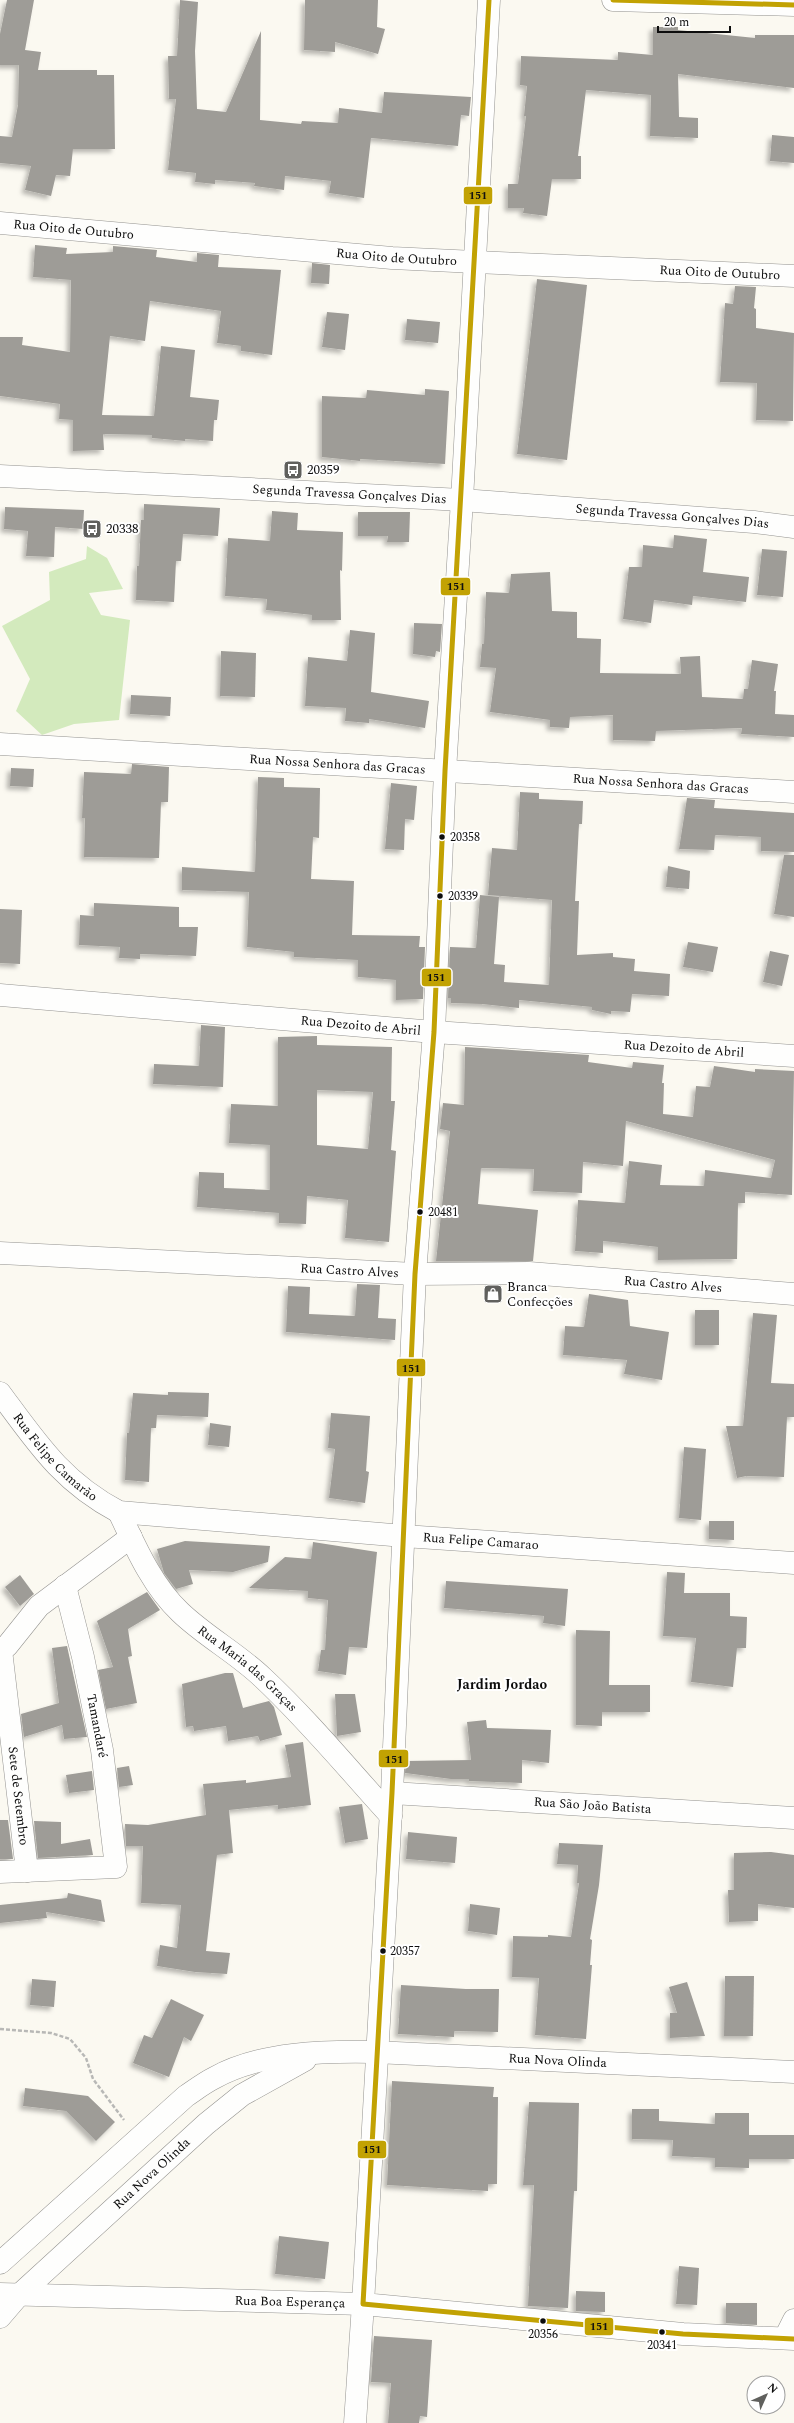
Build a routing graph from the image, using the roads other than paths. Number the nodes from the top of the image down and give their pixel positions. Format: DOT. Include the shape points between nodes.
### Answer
graph roads {
  1 [pos="488,0"];
  2 [pos="613,0"];
  3 [pos="794,5"];
  4 [pos="0,224"];
  5 [pos="475,262"];
  6 [pos="794,276"];
  7 [pos="0,476"];
  8 [pos="462,500"];
  9 [pos="794,527"];
  10 [pos="0,744"];
  11 [pos="445,771"];
  12 [pos="794,792"];
  13 [pos="0,995"];
  14 [pos="434,1032"];
  15 [pos="794,1056"];
  16 [pos="0,1253"];
  17 [pos="415,1274"];
  18 [pos="794,1294"];
  19 [pos="0,1393"];
  20 [pos="119,1512"];
  21 [pos="404,1536"];
  22 [pos="131,1537"];
  23 [pos="794,1563"];
  24 [pos="66,1586"];
  25 [pos="0,1650"];
  26 [pos="392,1793"];
  27 [pos="391,1816"];
  28 [pos="794,1818"];
  29 [pos="27,1871"];
  30 [pos="0,1872"];
  31 [pos="321,2051"];
  32 [pos="376,2052"];
  33 [pos="794,2072"];
  34 [pos="0,2263"];
  35 [pos="9,2295"];
  36 [pos="363,2304"];
  37 [pos="0,2317"];
  38 [pos="791,2332"];
  39 [pos="355,2423"];
  1 -- 5 [label="street"];
  2 -- 3 [label="street"];
  4 -- 5 [label="street, Rua Oito de Outubro" via="392,258"];
  5 -- 6 [label="street, Rua Oito de Outubro"];
  5 -- 8 [label="street"];
  7 -- 8 [label="street, Segunda Travessa Gonçalves Dias"];
  8 -- 9 [label="street, Segunda Travessa Gonçalves Dias"];
  8 -- 11 [label="street"];
  10 -- 11 [label="street, Rua Nossa Senhora das Gracas"];
  11 -- 12 [label="street, Rua Nossa Senhora das Gracas"];
  11 -- 14 [label="street"];
  13 -- 14 [label="street, Rua Dezoito de Abril"];
  14 -- 15 [label="street, Rua Dezoito de Abril"];
  14 -- 17 [label="street"];
  16 -- 17 [label="street, Rua Castro Alves"];
  17 -- 18 [label="street, Rua Castro Alves" via="529,1273"];
  17 -- 21 [label="street"];
  19 -- 20 [label="street, Rua Felipe Camarão" via="44,1454 78,1486 101,1503"];
  20 -- 21 [label="street, Rua Felipe Camarao"];
  20 -- 22 [label="street, Rua Maria das Graças"];
  21 -- 23 [label="street, Rua Felipe Camarao"];
  21 -- 26 [label="street"];
  22 -- 24 [label="street"];
  22 -- 27 [label="street, Rua Maria das Graças" via="155,1580 178,1611 264,1678"];
  24 -- 25 [label="street" via="39,1606 7,1646"];
  24 -- 29 [label="street, Tamandaré" via="102,1750 116,1867"];
  25 -- 29 [label="street, Sete de Setembro"];
  26 -- 27 [label="street"];
  26 -- 28 [label="street, Rua São João Batista"];
  27 -- 32 [label="street"];
  29 -- 30 [label="street"];
  31 -- 32 [label="street, Rua Nova Olinda"];
  31 -- 34 [label="street, Rua Nova Olinda" via="259,2061 215,2077 186,2096"];
  31 -- 35 [label="street, Rua Nova Olinda" via="242,2095"];
  32 -- 33 [label="street, Rua Nova Olinda"];
  32 -- 36 [label="street"];
  35 -- 36 [label="street, Rua Boa Esperança"];
  35 -- 37 [label="street, Rua Nova Olinda"];
  36 -- 38 [label="street, Rua Boa Esperança" via="683,2334"];
  36 -- 39 [label="street"];
}
